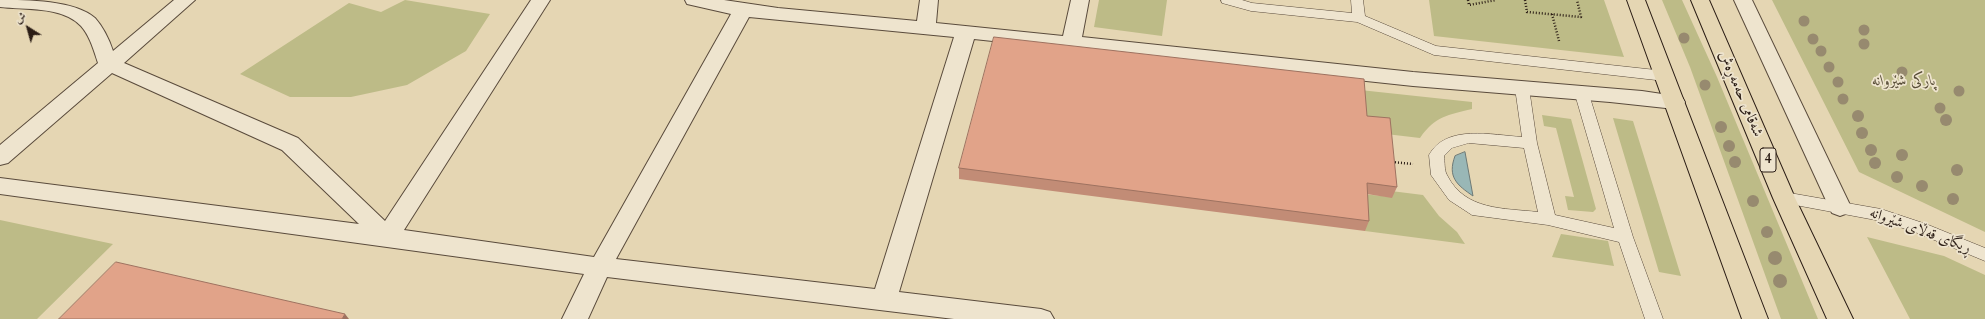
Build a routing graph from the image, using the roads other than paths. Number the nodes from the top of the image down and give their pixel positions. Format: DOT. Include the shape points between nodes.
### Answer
graph roads {
  1 [pos="186,0"];
  2 [pos="541,0"];
  3 [pos="694,0"];
  4 [pos="929,0"];
  5 [pos="1080,0"];
  6 [pos="1227,0"];
  7 [pos="1357,0"];
  8 [pos="1636,0"];
  9 [pos="1700,0"];
  10 [pos="1743,0"];
  11 [pos="0,1"];
  12 [pos="735,6"];
  13 [pos="1360,18"];
  14 [pos="926,28"];
  15 [pos="966,32"];
  16 [pos="1071,42"];
  17 [pos="109,64"];
  18 [pos="1665,76"];
  19 [pos="1522,88"];
  20 [pos="1581,91"];
  21 [pos="1675,102"];
  22 [pos="1530,143"];
  23 [pos="0,157"];
  24 [pos="0,186"];
  25 [pos="1784,198"];
  26 [pos="1840,207"];
  27 [pos="1548,219"];
  28 [pos="387,237"];
  29 [pos="1625,237"];
  30 [pos="1985,255"];
  31 [pos="600,267"];
  32 [pos="884,300"];
  33 [pos="575,319"];
  34 [pos="1041,319"];
  35 [pos="1654,319"];
  36 [pos="1755,319"];
  37 [pos="1840,319"];
  1 -- 17 [label="street"];
  2 -- 28 [label="street"];
  3 -- 12 [label="street"];
  4 -- 14 [label="street"];
  5 -- 16 [label="street"];
  6 -- 13 [label="lane" via="1251,7"];
  7 -- 13 [label="lane"];
  8 -- 18 [label="highway"];
  9 -- 25 [label="highway, شەقامی حەمەڕەش / 4"];
  10 -- 26 [label="street"];
  11 -- 17 [label="street" via="52,6 78,14 93,29"];
  12 -- 14 [label="street"];
  12 -- 31 [label="street"];
  13 -- 18 [label="lane" via="1434,50"];
  14 -- 15 [label="street"];
  15 -- 16 [label="street"];
  15 -- 32 [label="street"];
  16 -- 19 [label="street"];
  17 -- 23 [label="street"];
  17 -- 28 [label="street" via="290,144"];
  18 -- 21 [label="highway"];
  19 -- 20 [label="street"];
  19 -- 22 [label="lane"];
  20 -- 21 [label="street"];
  20 -- 29 [label="lane"];
  21 -- 36 [label="highway"];
  22 -- 27 [label="lane"];
  22 -- 27 [label="lane" via="1469,138 1447,144 1436,155 1438,175 1454,196 1478,211"];
  24 -- 28 [label="street"];
  25 -- 26 [label="lane, ڕیگای قەڵای شێروانە"];
  25 -- 37 [label="highway, شەقامی حەمەڕەش / 4"];
  26 -- 30 [label="lane, ڕیگای قەڵای شێروانە" via="1902,221"];
  27 -- 29 [label="lane"];
  28 -- 31 [label="street"];
  29 -- 35 [label="lane"];
  31 -- 32 [label="street"];
  31 -- 33 [label="street"];
  32 -- 34 [label="street"];
}
